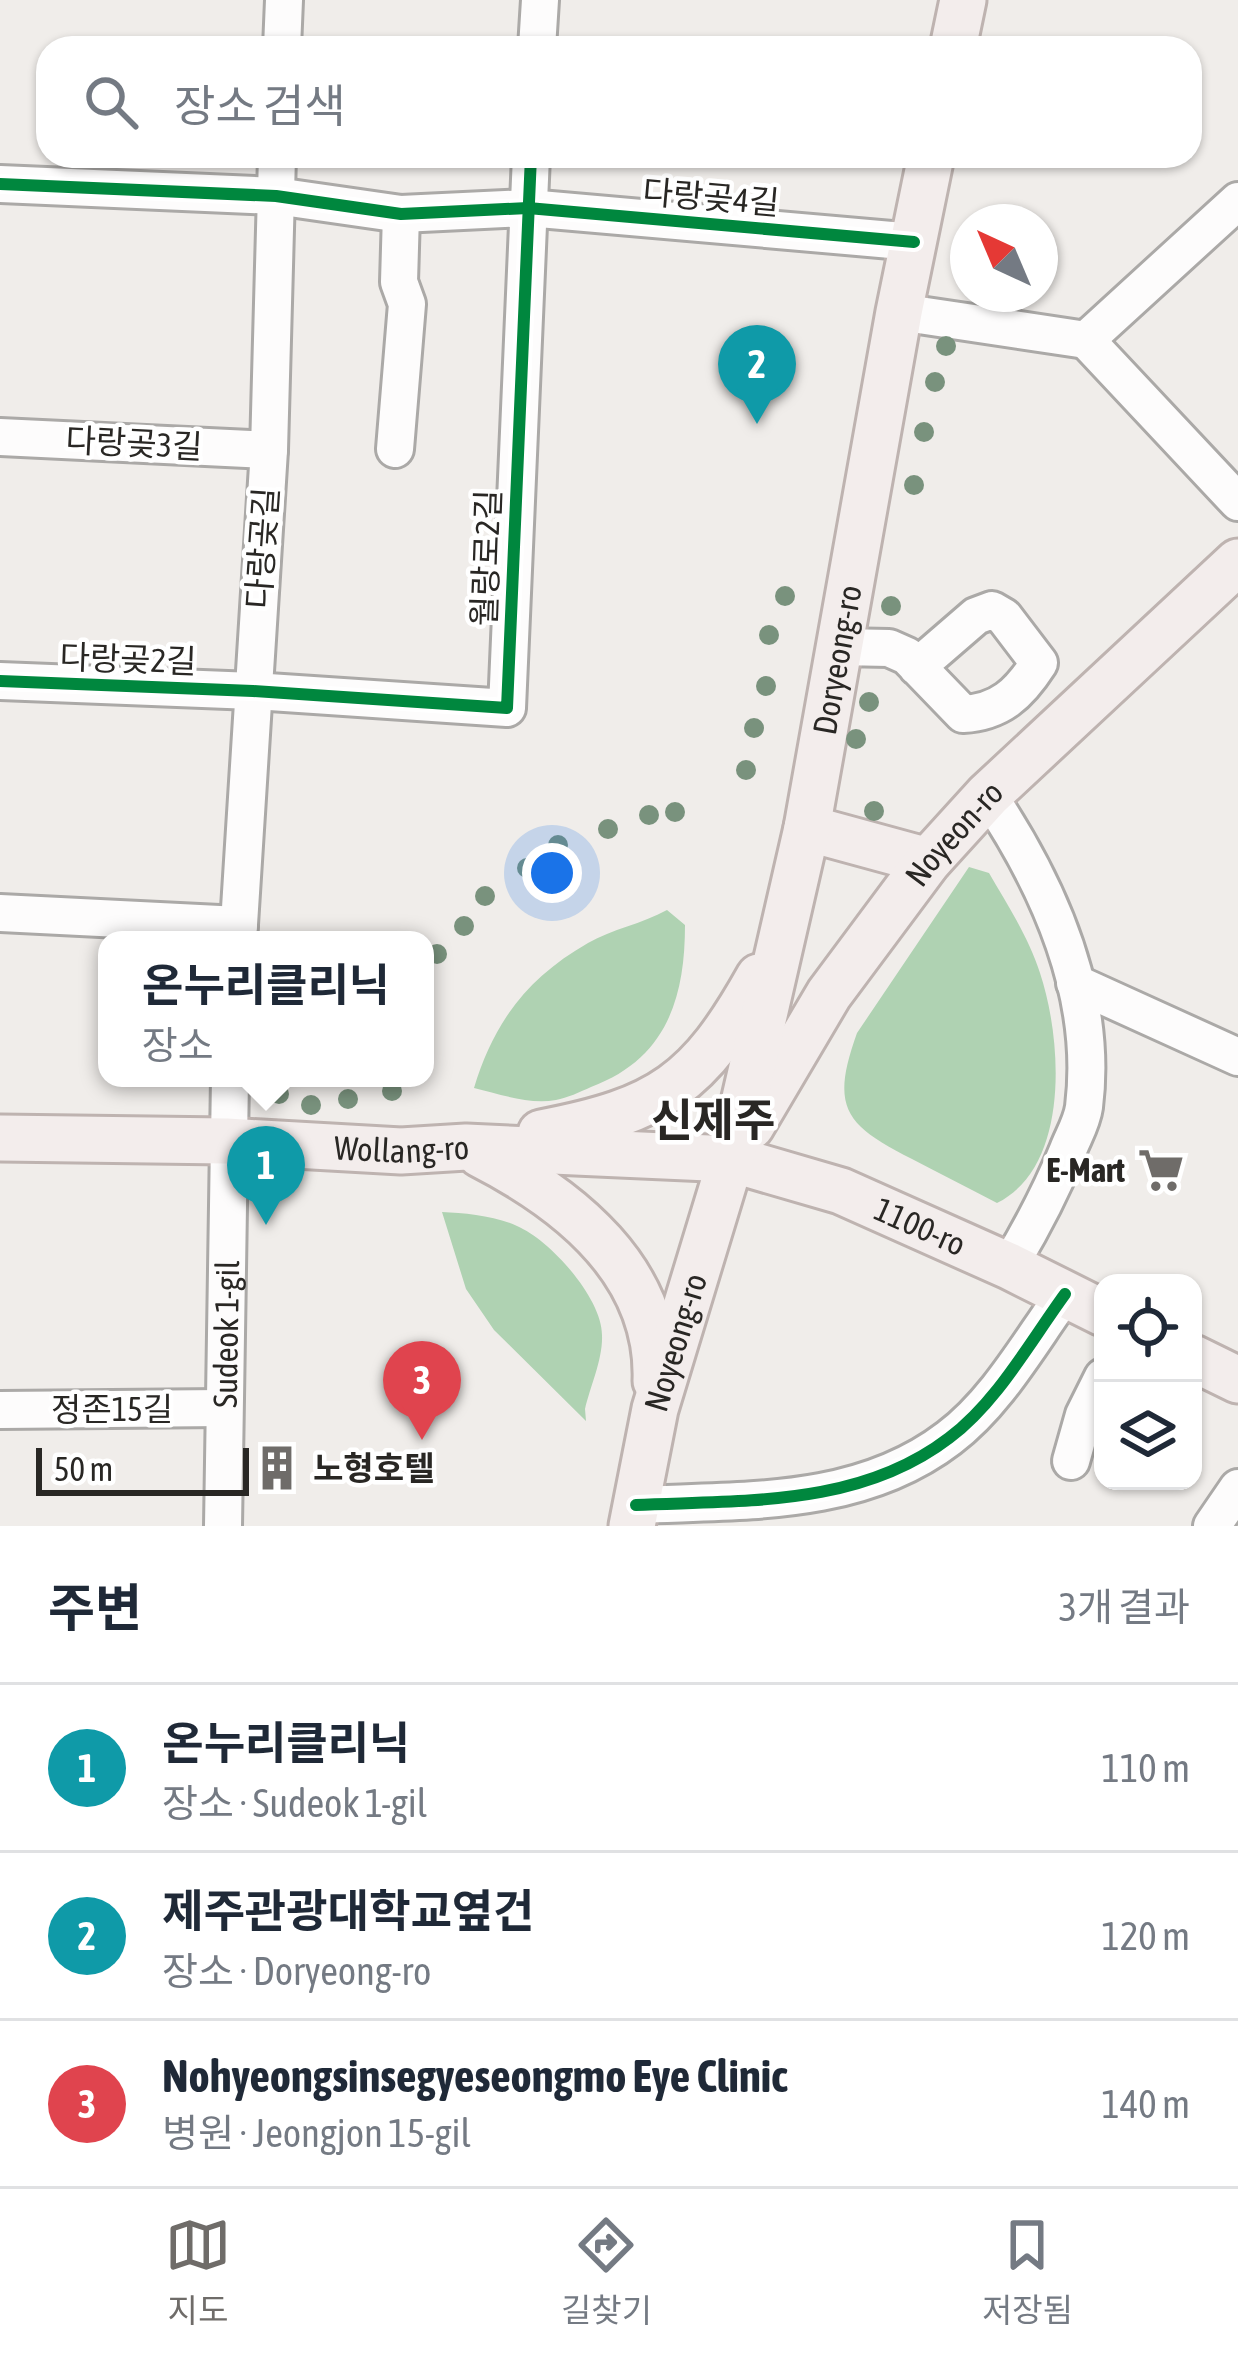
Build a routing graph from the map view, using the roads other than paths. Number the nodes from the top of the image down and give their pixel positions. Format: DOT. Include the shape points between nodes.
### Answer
graph roads {
  1 [pos="284,0"];
  2 [pos="540,0"];
  3 [pos="963,0"];
  4 [pos="282,36"];
  5 [pos="538,36"];
  6 [pos="956,36"];
  7 [pos="277,168"];
  8 [pos="530,168"];
  9 [pos="929,168"];
  10 [pos="0,184"];
  11 [pos="276,196"];
  12 [pos="1238,201"];
  13 [pos="527,208"];
  14 [pos="401,214"];
  15 [pos="914,242"];
  16 [pos="899,312"];
  17 [pos="1086,340"];
  18 [pos="0,436"];
  19 [pos="395,448"];
  20 [pos="268,450"];
  21 [pos="1238,502"];
  22 [pos="1238,562"];
  23 [pos="839,646"];
  24 [pos="917,667"];
  25 [pos="0,681"];
  26 [pos="253,691"];
  27 [pos="988,795"];
  28 [pos="807,828"];
  29 [pos="928,861"];
  30 [pos="0,914"];
  31 [pos="214,931"];
  32 [pos="239,931"];
  33 [pos="781,938"];
  34 [pos="1075,983"];
  35 [pos="1238,1057"];
  36 [pos="229,1087"];
  37 [pos="0,1138"];
  38 [pos="226,1142"];
  39 [pos="466,1147"];
  40 [pos="731,1159"];
  41 [pos="1009,1266"];
  42 [pos="1084,1303"];
  43 [pos="1202,1363"];
  44 [pos="1238,1381"];
  45 [pos="1100,1382"];
  46 [pos="223,1408"];
  47 [pos="656,1409"];
  48 [pos="0,1410"];
  49 [pos="1071,1461"];
  50 [pos="1238,1488"];
  51 [pos="634,1516"];
  52 [pos="230,1520"];
  53 [pos="1212,1526"];
  1 -- 4 [label="street"];
  2 -- 5 [label="street"];
  3 -- 6 [label="main road"];
  7 -- 11 [label="street, 다랑곶길"];
  8 -- 13 [label="street, 월랑로2길"];
  9 -- 15 [label="main road, Doryeong-ro"];
  10 -- 11 [label="street, 다랑곶4길"];
  11 -- 14 [label="street, 다랑곶4길"];
  11 -- 20 [label="street, 다랑곶길"];
  12 -- 17 [label="street"];
  13 -- 14 [label="street, 다랑곶4길"];
  13 -- 15 [label="street, 다랑곶4길"];
  13 -- 26 [label="street, 월랑로2길" via="507,708"];
  14 -- 19 [label="street" via="399,282 407,304"];
  15 -- 16 [label="main road, Doryeong-ro"];
  16 -- 17 [label="street"];
  16 -- 23 [label="main road, Doryeong-ro"];
  17 -- 21 [label="street"];
  18 -- 20 [label="street, 다랑곶3길"];
  20 -- 26 [label="street, 다랑곶길"];
  22 -- 27 [label="main road, Noyeon-ro"];
  23 -- 24 [label="street" via="889,648"];
  23 -- 28 [label="main road, Doryeong-ro"];
  25 -- 26 [label="street, 다랑곶2길"];
  26 -- 32 [label="street, 다랑곶길"];
  27 -- 29 [label="main road, Noyeon-ro"];
  27 -- 34 [label="street" via="1054,912"];
  28 -- 29 [label="main road"];
  28 -- 33 [label="main road, Doryeong-ro"];
  29 -- 40 [label="main road, Noyeon-ro" via="829,994"];
  30 -- 31 [label="street"];
  33 -- 39 [label="main road" via="705,1061 660,1096 603,1121"];
  33 -- 40 [label="main road, Doryeong-ro"];
  34 -- 35 [label="street"];
  34 -- 41 [label="street" via="1085,1030 1084,1111 1044,1209"];
  36 -- 38 [label="street"];
  37 -- 38 [label="main road, Wollang-ro"];
  38 -- 39 [label="main road, Wollang-ro"];
  38 -- 46 [label="street, Sudeok 1-gil"];
  39 -- 40 [label="main road, Wollang-ro"];
  39 -- 47 [label="main road" via="534,1181 578,1215 629,1277 653,1333"];
  40 -- 41 [label="main road, 1100-ro" via="841,1191"];
  40 -- 47 [label="main road, Noyeong-ro"];
  41 -- 42 [label="main road, 1100-ro"];
  42 -- 51 [label="street" via="950,1438 903,1467 805,1497"];
  43 -- 44 [label="main road"];
  45 -- 49 [label="street"];
  46 -- 48 [label="street, 정존15길"];
  46 -- 52 [label="street, Sudeok 1-gil"];
  47 -- 51 [label="main road, Noyeong-ro"];
  50 -- 53 [label="street"];
}
